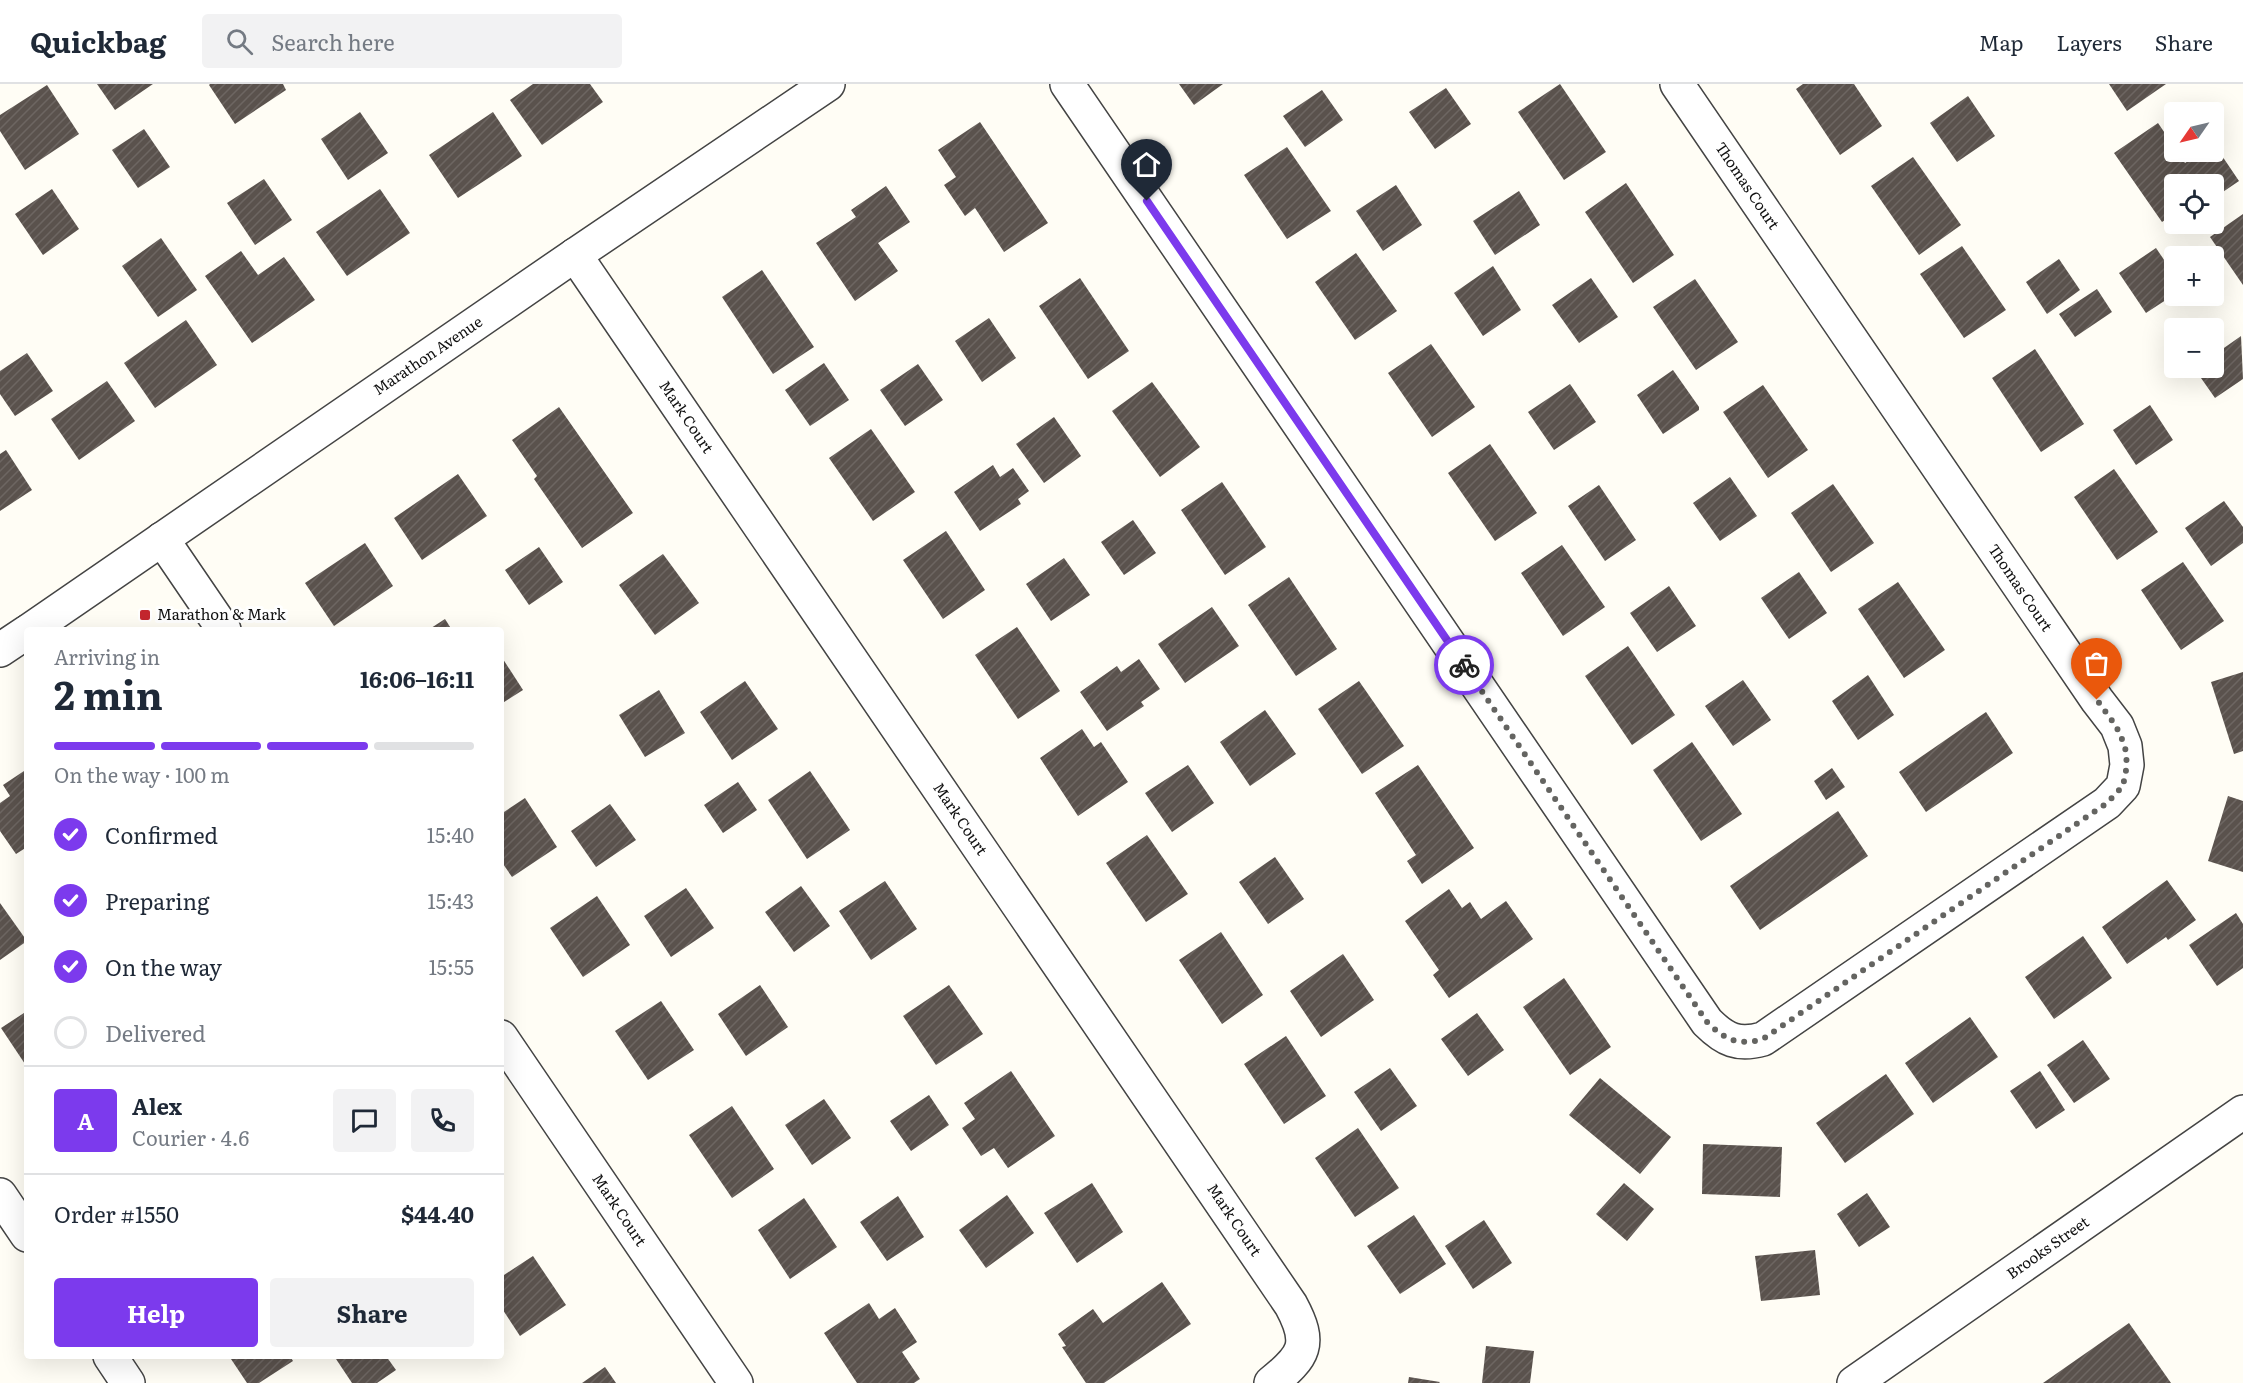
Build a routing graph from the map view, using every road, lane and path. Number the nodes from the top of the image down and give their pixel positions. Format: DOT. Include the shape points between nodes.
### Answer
graph roads {
  1 [pos="828,84"];
  2 [pos="1067,84"];
  3 [pos="1677,84"];
  4 [pos="575,255"];
  5 [pos="162,539"];
  6 [pos="34,627"];
  7 [pos="222,627"];
  8 [pos="24,634"];
  9 [pos="0,650"];
  10 [pos="504,1041"];
  11 [pos="2243,1112"];
  12 [pos="0,1195"];
  13 [pos="24,1231"];
  14 [pos="112,1359"];
  15 [pos="128,1383"];
  16 [pos="736,1383"];
  17 [pos="1271,1383"];
  18 [pos="1854,1383"];
  1 -- 4 [label="street, Marathon Avenue"];
  2 -- 3 [label="street, Thomas Court" via="1707,1022 1720,1035 1746,1044 1763,1039 2107,803 2123,786 2127,765 2125,746 2116,726"];
  4 -- 5 [label="street, Marathon Avenue"];
  4 -- 17 [label="street, Mark Court" via="1291,1305 1302,1326 1304,1348"];
  5 -- 6 [label="street, Marathon Avenue"];
  5 -- 7 [label="street"];
  8 -- 9 [label="street, Marathon Avenue"];
  10 -- 16 [label="street, Mark Court"];
  11 -- 18 [label="street, Brooks Street"];
  12 -- 13 [label="street"];
  14 -- 15 [label="street"];
}
